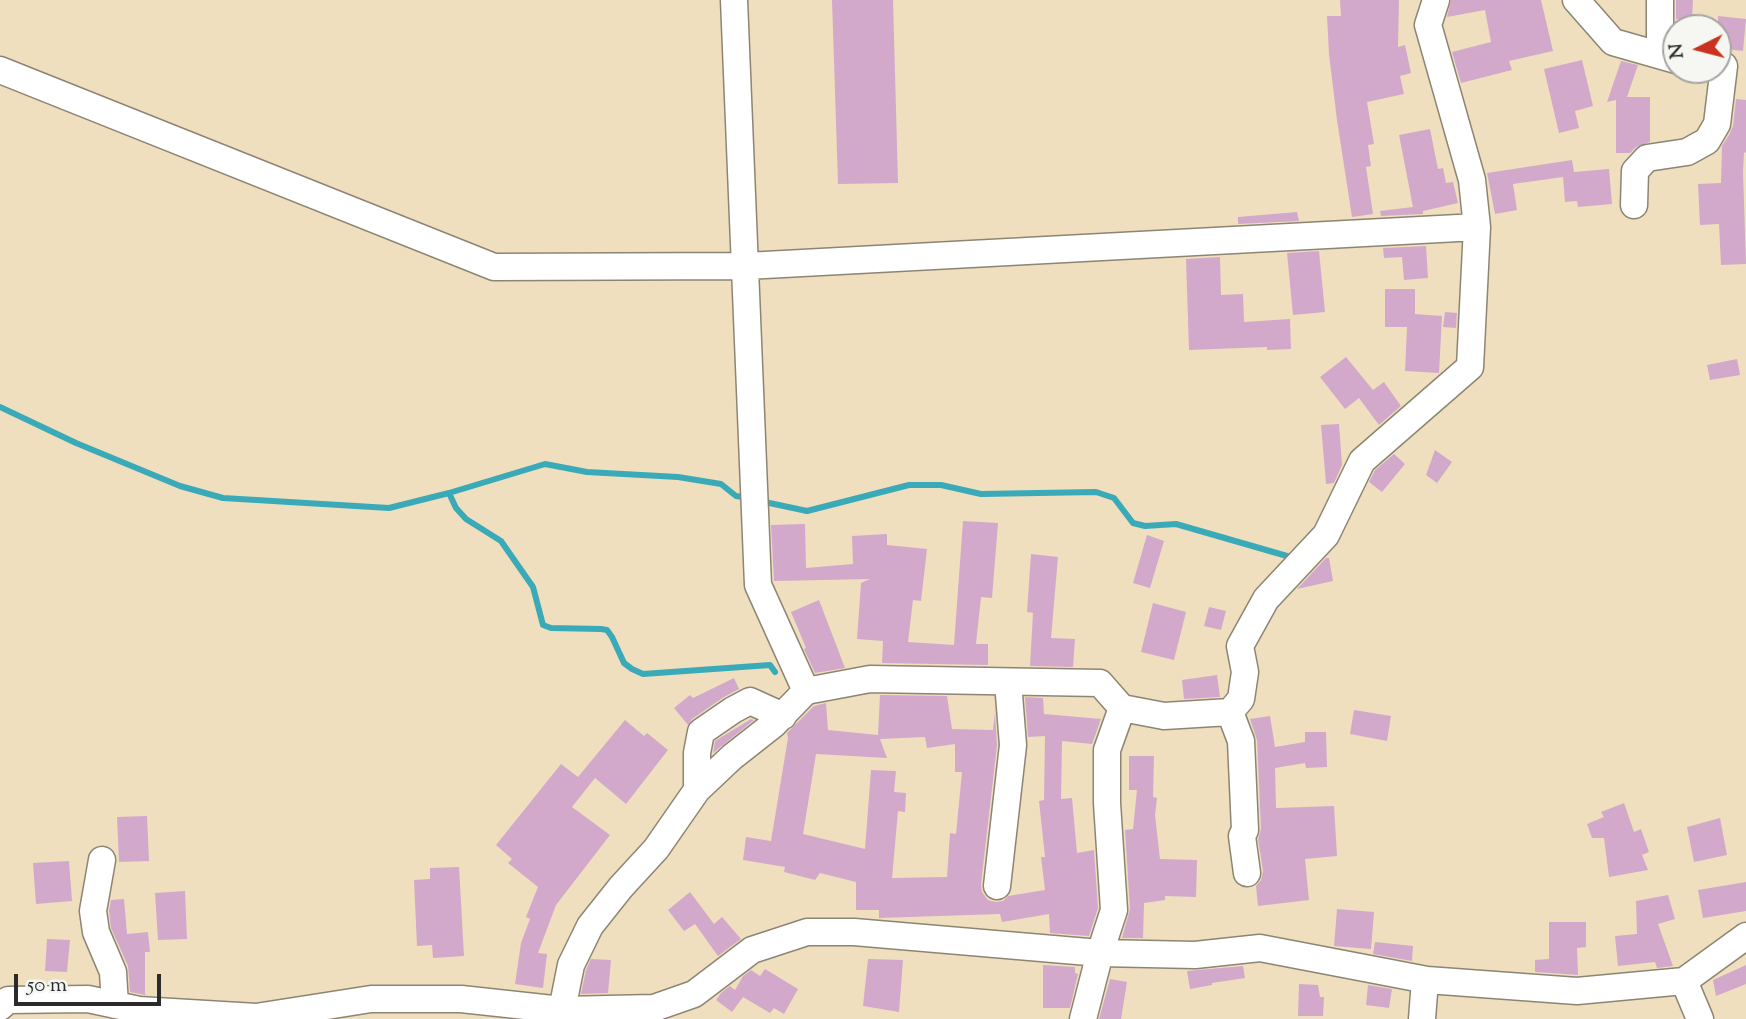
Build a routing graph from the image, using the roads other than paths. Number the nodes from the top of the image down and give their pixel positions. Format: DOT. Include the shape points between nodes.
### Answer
graph roads {
  1 [pos="734,0"];
  2 [pos="1436,0"];
  3 [pos="1576,0"];
  4 [pos="1662,56"];
  5 [pos="0,70"];
  6 [pos="1725,84"];
  7 [pos="1634,205"];
  8 [pos="1477,227"];
  9 [pos="746,266"];
  10 [pos="1009,682"];
  11 [pos="806,691"];
  12 [pos="1122,708"];
  13 [pos="1230,712"];
  14 [pos="783,716"];
  15 [pos="697,790"];
  16 [pos="102,860"];
  17 [pos="1247,873"];
  18 [pos="997,886"];
  19 [pos="1746,936"];
  20 [pos="1100,953"];
  21 [pos="1425,980"];
  22 [pos="1684,981"];
  23 [pos="115,1005"];
  24 [pos="0,1007"];
  25 [pos="562,1010"];
  26 [pos="652,1013"];
  27 [pos="1083,1019"];
  28 [pos="1422,1019"];
  29 [pos="1700,1019"];
  1 -- 9 [label="street"];
  2 -- 8 [label="street" via="1428,25 1472,180"];
  3 -- 4 [label="street" via="1613,42"];
  5 -- 9 [label="street" via="494,267"];
  6 -- 7 [label="street" via="1717,124 1707,141 1687,152 1647,158 1635,171"];
  8 -- 9 [label="street"];
  8 -- 13 [label="street" via="1470,367 1362,461 1326,534 1266,599 1240,646 1244,672 1241,699"];
  9 -- 11 [label="street" via="758,585"];
  10 -- 11 [label="street" via="870,679"];
  10 -- 12 [label="street" via="1100,683"];
  10 -- 18 [label="street" via="1013,746"];
  11 -- 14 [label="street"];
  12 -- 13 [label="street" via="1164,716"];
  12 -- 20 [label="street" via="1107,750 1114,910"];
  13 -- 17 [label="street" via="1241,741"];
  14 -- 15 [label="street"];
  14 -- 15 [label="street" via="750,701 701,732"];
  15 -- 25 [label="street" via="656,849 590,926 572,965"];
  16 -- 23 [label="street" via="93,911 96,932 113,972"];
  19 -- 22 [label="street"];
  20 -- 21 [label="street" via="1195,955 1260,948"];
  20 -- 26 [label="street" via="807,932 752,950 694,994"];
  20 -- 27 [label="street"];
  21 -- 22 [label="street" via="1577,991"];
  21 -- 28 [label="street"];
  22 -- 29 [label="street"];
  23 -- 24 [label="street" via="88,999 8,1000"];
  23 -- 25 [label="street" via="256,1017 371,999 461,999"];
  25 -- 26 [label="street"];
}
